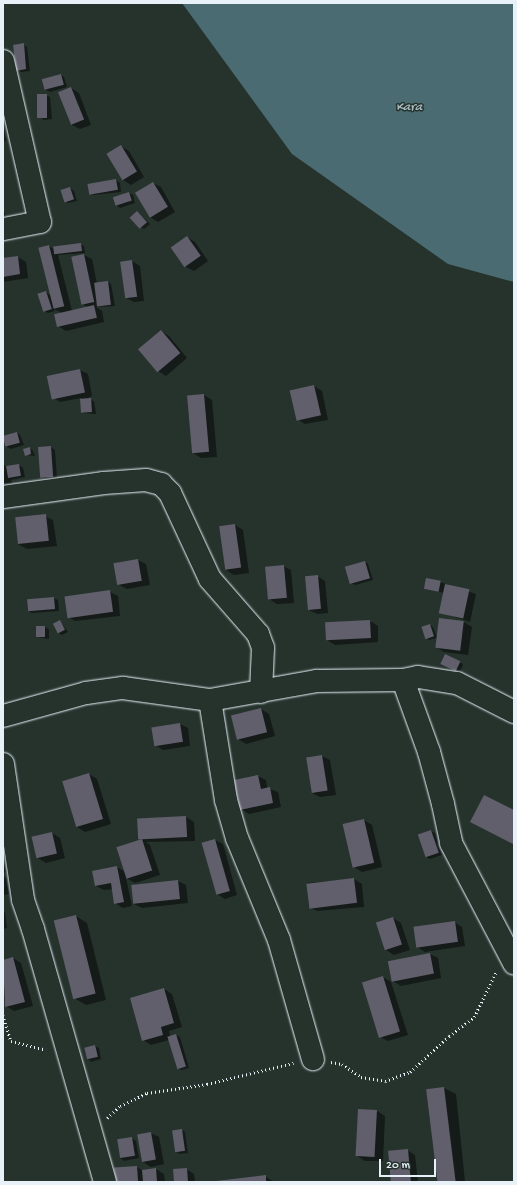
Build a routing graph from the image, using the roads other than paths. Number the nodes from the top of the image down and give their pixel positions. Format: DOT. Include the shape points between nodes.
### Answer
graph roads {
  1 [pos="3,61"];
  2 [pos="3,229"];
  3 [pos="3,497"];
  4 [pos="403,680"];
  5 [pos="261,692"];
  6 [pos="210,700"];
  7 [pos="514,712"];
  8 [pos="3,716"];
  9 [pos="3,764"];
  10 [pos="514,963"];
  11 [pos="313,1059"];
  12 [pos="105,1182"];
  1 -- 2 [label="street" via="40,222"];
  3 -- 5 [label="street" via="104,483 146,480 161,484 170,493 210,579 258,634 263,648"];
  4 -- 5 [label="street" via="317,681"];
  4 -- 7 [label="street" via="418,677 457,683"];
  4 -- 10 [label="street" via="429,752 451,843"];
  5 -- 6 [label="street"];
  6 -- 8 [label="street" via="123,688 86,693"];
  6 -- 11 [label="street" via="226,800 237,838 279,940"];
  9 -- 12 [label="street" via="23,900"];
}
